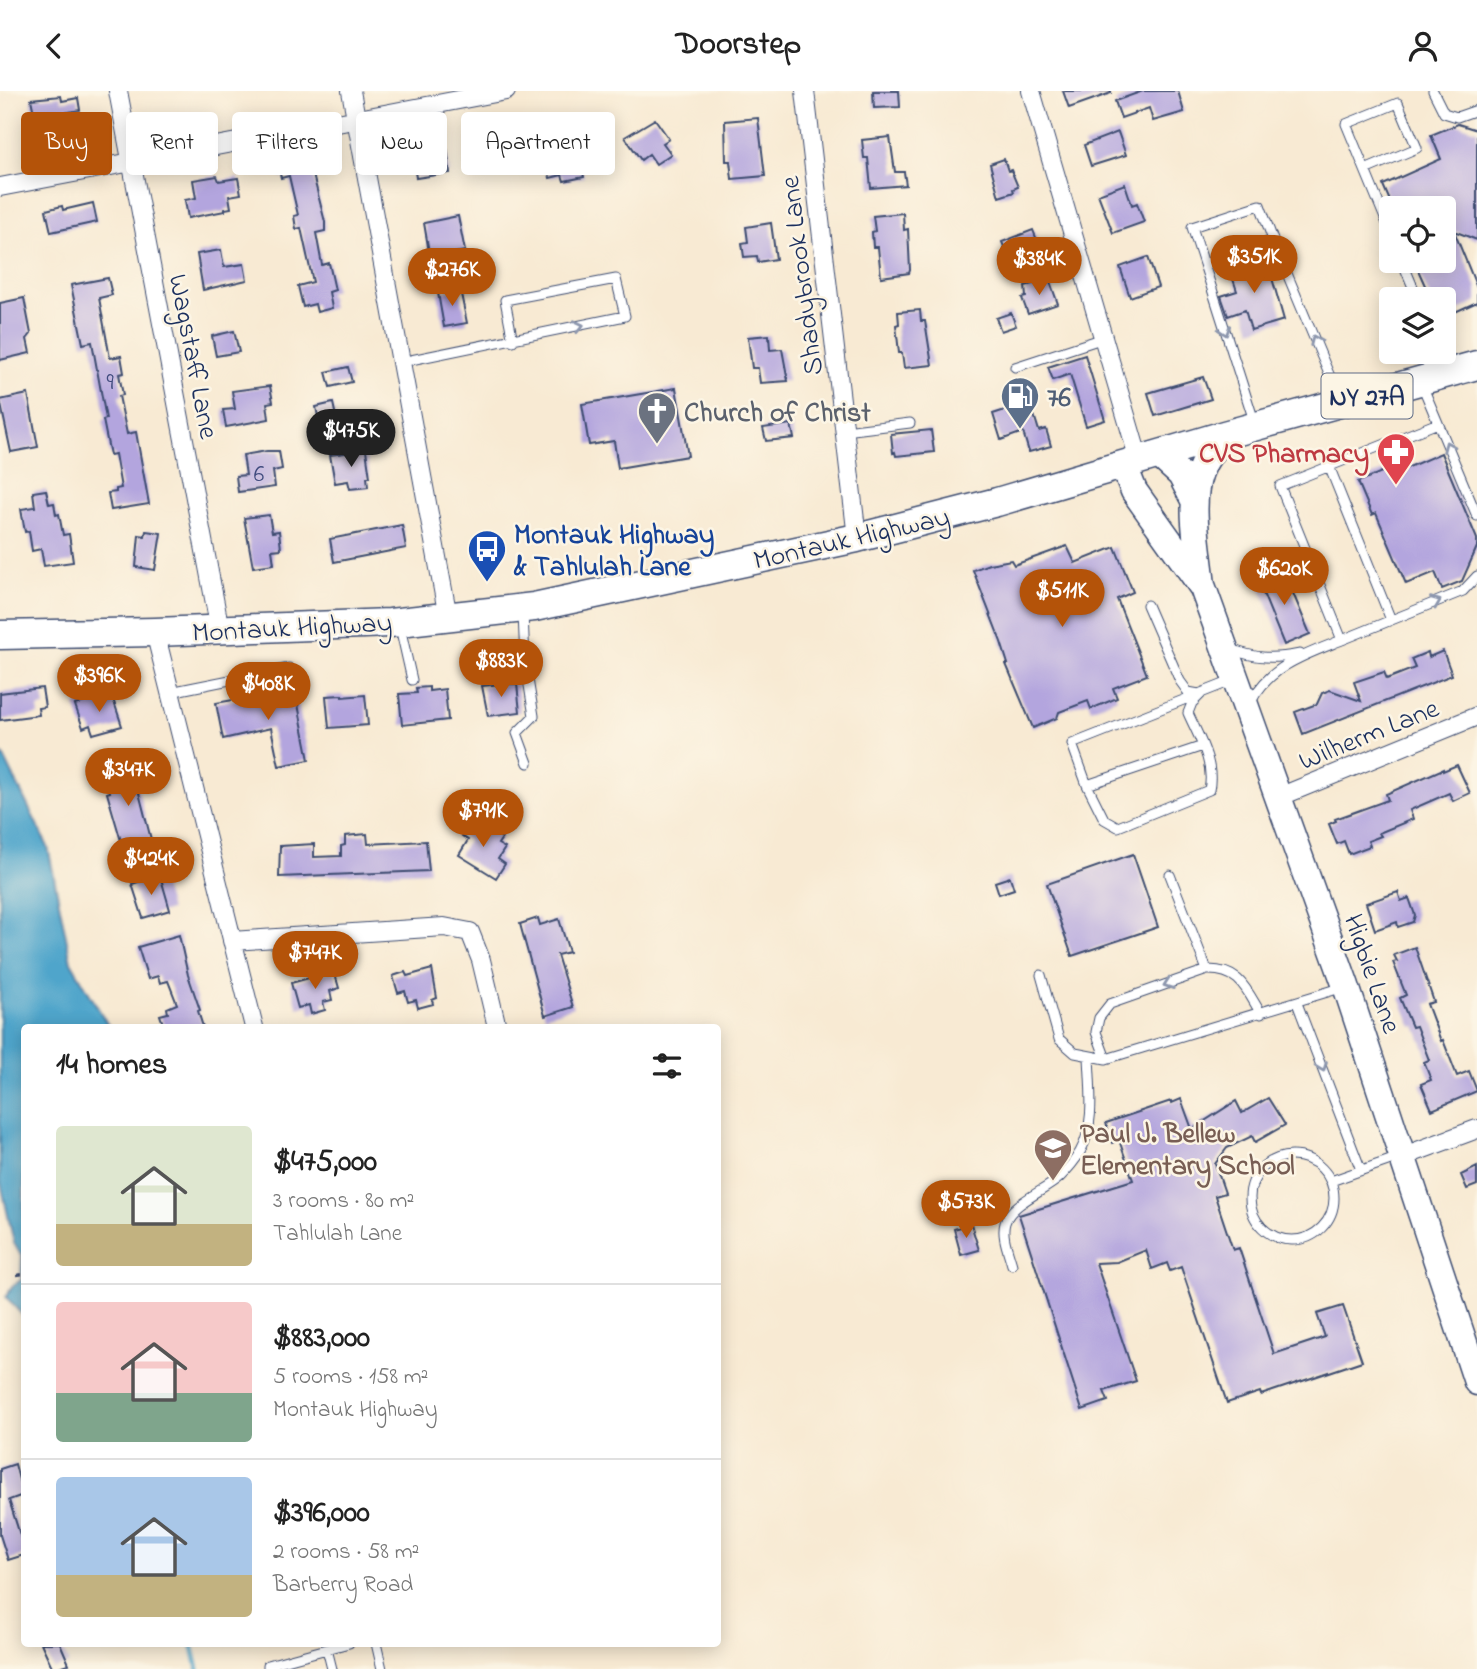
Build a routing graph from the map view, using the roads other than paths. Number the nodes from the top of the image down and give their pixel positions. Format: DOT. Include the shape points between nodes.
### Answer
graph roads {
  1 [pos="118,91"];
  2 [pos="351,91"];
  3 [pos="506,91"];
  4 [pos="805,91"];
  5 [pos="1031,91"];
  6 [pos="1433,91"];
  7 [pos="1477,110"];
  8 [pos="389,112"];
  9 [pos="356,118"];
  10 [pos="126,132"];
  11 [pos="218,145"];
  12 [pos="126,163"];
  13 [pos="1365,170"];
  14 [pos="134,175"];
  15 [pos="367,175"];
  16 [pos="0,187"];
  17 [pos="1379,204"];
  18 [pos="1273,240"];
  19 [pos="1204,264"];
  20 [pos="1104,338"];
  21 [pos="513,341"];
  22 [pos="401,362"];
  23 [pos="1477,365"];
  24 [pos="1016,367"];
  25 [pos="1435,369"];
  26 [pos="1341,403"];
  27 [pos="910,423"];
  28 [pos="1438,423"];
  29 [pos="1256,426"];
  30 [pos="845,432"];
  31 [pos="1224,435"];
  32 [pos="1141,460"];
  33 [pos="1329,466"];
  34 [pos="1194,500"];
  35 [pos="1477,516"];
  36 [pos="1151,517"];
  37 [pos="857,538"];
  38 [pos="1477,576"];
  39 [pos="1203,588"];
  40 [pos="1147,605"];
  41 [pos="523,608"];
  42 [pos="448,617"];
  43 [pos="1391,620"];
  44 [pos="398,622"];
  45 [pos="220,630"];
  46 [pos="155,632"];
  47 [pos="0,635"];
  48 [pos="1342,640"];
  49 [pos="1224,647"];
  50 [pos="1315,651"];
  51 [pos="289,668"];
  52 [pos="1236,679"];
  53 [pos="412,680"];
  54 [pos="170,692"];
  55 [pos="1201,694"];
  56 [pos="1247,710"];
  57 [pos="1477,716"];
  58 [pos="1203,746"];
  59 [pos="528,763"];
  60 [pos="1087,785"];
  61 [pos="1279,797"];
  62 [pos="1170,875"];
  63 [pos="232,941"];
  64 [pos="1207,970"];
  65 [pos="1041,975"];
  66 [pos="1346,986"];
  67 [pos="1297,1003"];
  68 [pos="1261,1014"];
  69 [pos="253,1024"];
  70 [pos="496,1024"];
  71 [pos="1089,1056"];
  72 [pos="1106,1059"];
  73 [pos="1477,1129"];
  74 [pos="1404,1156"];
  75 [pos="1361,1170"];
  76 [pos="1331,1181"];
  77 [pos="1012,1265"];
  78 [pos="1476,1374"];
  79 [pos="334,1647"];
  80 [pos="377,1647"];
  81 [pos="327,1649"];
  82 [pos="268,1669"];
  83 [pos="332,1669"];
  84 [pos="382,1669"];
  1 -- 10 [label="street, Wagstaff Lane"];
  2 -- 9 [label="street"];
  3 -- 8 [label="street"];
  4 -- 30 [label="street, Shadybrook Lane"];
  5 -- 20 [label="street"];
  6 -- 7 [label="lane" via="1444,113 1457,117"];
  9 -- 11 [label="street"];
  12 -- 16 [label="street"];
  13 -- 13 [label="lane" via="1346,124 1398,103 1417,148"];
  13 -- 17 [label="lane"];
  14 -- 45 [label="street, Wagstaff Lane"];
  15 -- 22 [label="street"];
  18 -- 19 [label="lane"];
  18 -- 19 [label="lane" via="1260,205 1192,226"];
  26 -- 18 [label="lane, one-way"];
  19 -- 29 [label="lane, one-way"];
  20 -- 24 [label="lane"];
  20 -- 32 [label="street"];
  21 -- 21 [label="lane, one-way" via="625,316 616,279 505,300"];
  21 -- 22 [label="lane"];
  22 -- 42 [label="street"];
  23 -- 25 [label="main road, Montauk Highway / NY 27A"];
  25 -- 26 [label="main road, Montauk Highway / NY 27A"];
  25 -- 28 [label="lane"];
  26 -- 29 [label="main road, Montauk Highway / NY 27A"];
  27 -- 30 [label="lane"];
  28 -- 33 [label="lane"];
  35 -- 28 [label="lane, one-way"];
  29 -- 31 [label="main road, Montauk Highway / NY 27A"];
  30 -- 37 [label="street, Shadybrook Lane"];
  31 -- 32 [label="main road, Montauk Highway / NY 27A"];
  31 -- 34 [label="main road, Higbie Lane" via="1200,473"];
  32 -- 34 [label="main road, Higbie Lane" via="1181,475"];
  32 -- 36 [label="main road, Higbie Lane" via="1134,491"];
  32 -- 37 [label="main road, Montauk Highway / NY 27A"];
  33 -- 43 [label="lane"];
  33 -- 48 [label="lane" via="1280,486"];
  34 -- 36 [label="main road" via="1175,516"];
  34 -- 39 [label="main road, Higbie Lane"];
  36 -- 39 [label="main road, Higbie Lane"];
  37 -- 41 [label="main road, Montauk Highway / NY 27A"];
  43 -- 38 [label="lane, one-way" via="1463,591"];
  39 -- 49 [label="main road, Higbie Lane"];
  40 -- 55 [label="lane" via="1180,681 1188,692"];
  41 -- 42 [label="main road, Montauk Highway / NY 27A"];
  41 -- 59 [label="lane" via="534,716 517,733"];
  42 -- 44 [label="main road, Montauk Highway / NY 27A"];
  43 -- 48 [label="lane"];
  44 -- 45 [label="main road, Montauk Highway / NY 27A"];
  44 -- 53 [label="lane"];
  45 -- 46 [label="main road, Montauk Highway / NY 27A"];
  46 -- 47 [label="main road, Montauk Highway / NY 27A"];
  46 -- 54 [label="street"];
  48 -- 50 [label="lane"];
  49 -- 50 [label="lane" via="1278,659"];
  49 -- 52 [label="main road, Higbie Lane"];
  50 -- 56 [label="lane" via="1270,676"];
  51 -- 54 [label="lane"];
  52 -- 55 [label="lane"];
  52 -- 56 [label="main road, Higbie Lane"];
  54 -- 63 [label="street"];
  55 -- 58 [label="lane" via="1188,713"];
  55 -- 60 [label="lane" via="1072,744"];
  56 -- 61 [label="main road, Higbie Lane"];
  57 -- 61 [label="street, Wilherm Lane"];
  58 -- 60 [label="lane"];
  58 -- 60 [label="lane" via="1212,778 1209,790 1118,827 1104,818"];
  61 -- 66 [label="main road, Higbie Lane"];
  62 -- 64 [label="lane"];
  63 -- 69 [label="street"];
  63 -- 70 [label="street" via="444,927 470,932"];
  64 -- 68 [label="lane" via="1239,977"];
  64 -- 72 [label="lane, one-way" via="1110,1004 1099,1018 1096,1032"];
  65 -- 71 [label="lane" via="1059,1039 1075,1053"];
  66 -- 67 [label="lane"];
  66 -- 74 [label="main road, Higbie Lane"];
  67 -- 68 [label="lane"];
  67 -- 75 [label="lane, one-way"];
  68 -- 72 [label="lane"];
  71 -- 72 [label="lane"];
  71 -- 77 [label="lane" via="1087,1137 1059,1178 1012,1211 1004,1236"];
  73 -- 74 [label="street"];
  74 -- 75 [label="lane"];
  74 -- 78 [label="main road, Higbie Lane"];
  75 -- 76 [label="lane"];
  76 -- 76 [label="lane" via="1313,1161 1300,1157 1274,1160 1255,1178 1250,1191 1254,1217 1275,1237 1303,1239 1322,1228 1333,1209"];
  79 -- 81 [label="lane"];
  80 -- 84 [label="lane"];
  81 -- 82 [label="lane" via="268,1665"];
  81 -- 83 [label="lane"];
}
